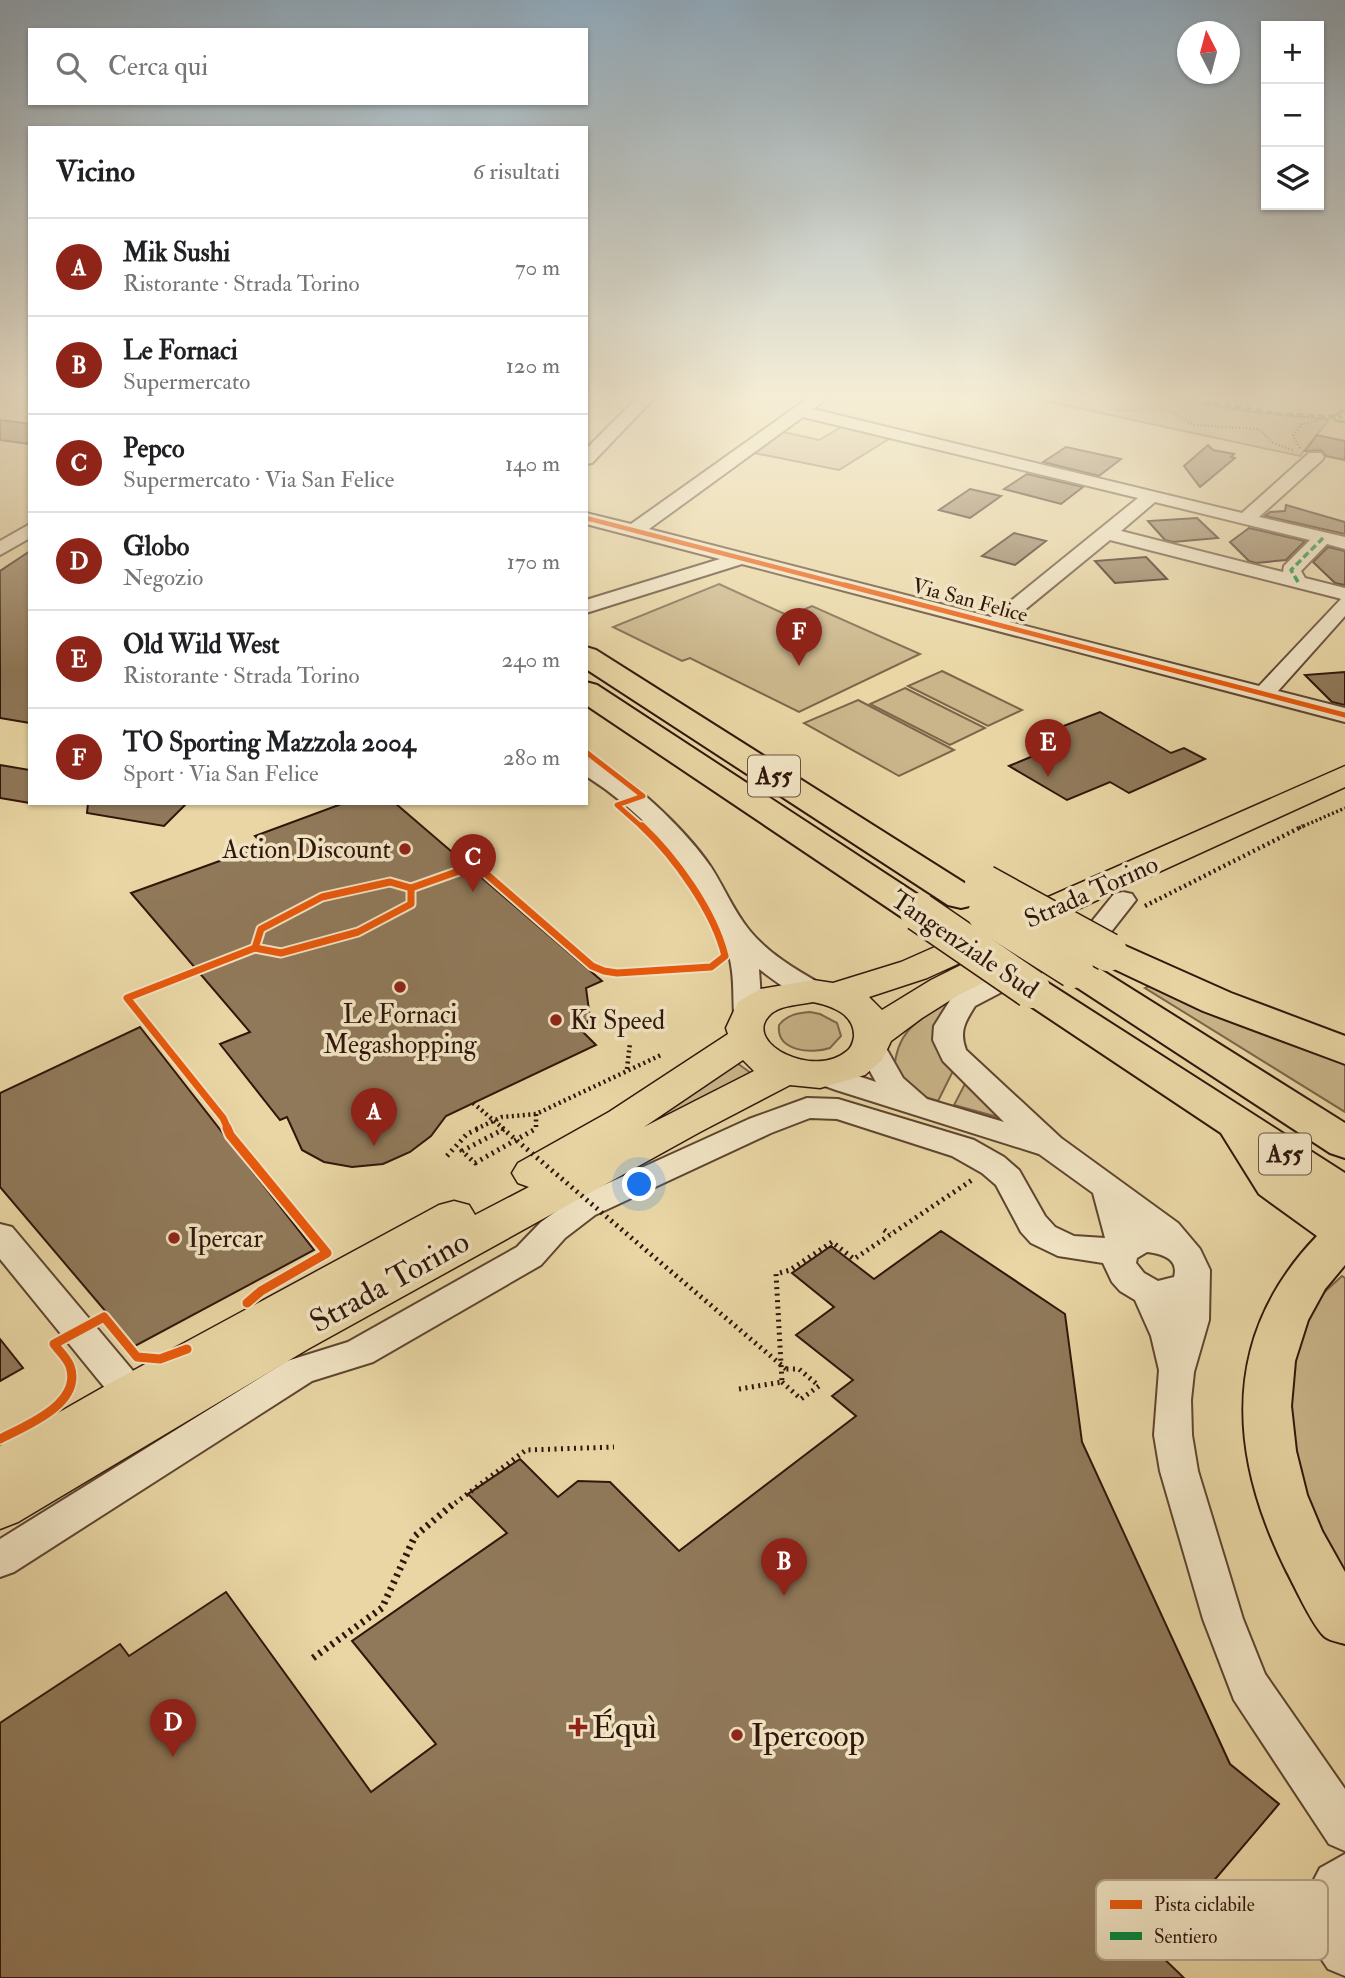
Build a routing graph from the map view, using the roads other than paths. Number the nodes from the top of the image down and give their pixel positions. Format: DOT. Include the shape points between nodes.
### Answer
graph roads {
  1 [pos="696,486"];
  2 [pos="1107,486"];
  3 [pos="1278,486"];
  4 [pos="1151,497"];
  5 [pos="588,519"];
  6 [pos="1246,519"];
  7 [pos="28,530"];
  8 [pos="634,531"];
  9 [pos="1106,533"];
  10 [pos="661,538"];
  11 [pos="1323,538"];
  12 [pos="1345,543"];
  13 [pos="0,549"];
  14 [pos="719,553"];
  15 [pos="742,559"];
  16 [pos="1298,582"];
  17 [pos="657,584"];
  18 [pos="1345,594"];
  19 [pos="588,604"];
  20 [pos="1345,604"];
  21 [pos="995,624"];
  22 [pos="588,657"];
  23 [pos="588,692"];
  24 [pos="1264,694"];
  25 [pos="1345,715"];
  26 [pos="588,768"];
  27 [pos="1345,775"];
  28 [pos="1345,794"];
  29 [pos="1123,900"];
  30 [pos="735,930"];
  31 [pos="1091,961"];
  32 [pos="823,993"];
  33 [pos="747,1027"];
  34 [pos="874,1042"];
  35 [pos="1345,1051"];
  36 [pos="803,1072"];
  37 [pos="917,1105"];
  38 [pos="1345,1143"];
  39 [pos="1050,1146"];
  40 [pos="1108,1189"];
  41 [pos="1339,1214"];
  42 [pos="0,1236"];
  43 [pos="1121,1252"];
  44 [pos="1192,1269"];
  45 [pos="1148,1291"];
  46 [pos="1176,1372"];
  47 [pos="131,1394"];
  48 [pos="0,1471"];
  49 [pos="0,1507"];
  50 [pos="0,1560"];
  51 [pos="1345,1619"];
  52 [pos="1345,1828"];
  53 [pos="1345,1877"];
  54 [pos="1328,1901"];
  55 [pos="1328,1923"];
  56 [pos="1345,1952"];
  1 -- 8 [label="street"];
  2 -- 4 [label="street"];
  3 -- 6 [label="street"];
  4 -- 6 [label="street"];
  4 -- 9 [label="street"];
  5 -- 8 [label="street, Via San Felice"];
  6 -- 11 [label="street"];
  7 -- 13 [label="street"];
  8 -- 10 [label="street, Via San Felice"];
  9 -- 16 [label="street"];
  9 -- 21 [label="street"];
  10 -- 14 [label="street, Via San Felice"];
  10 -- 17 [label="street" via="673,547 676,560"];
  11 -- 12 [label="street"];
  11 -- 16 [label="street" via="1291,570"];
  14 -- 15 [label="street, Via San Felice"];
  14 -- 17 [label="street"];
  15 -- 17 [label="street"];
  15 -- 21 [label="street, Via San Felice"];
  16 -- 18 [label="street"];
  17 -- 19 [label="street"];
  20 -- 24 [label="street"];
  21 -- 24 [label="street, Via San Felice"];
  22 -- 31 [label="highway, Tangenziale Sud / A55, bridge" via="759,765 865,811 973,891"];
  23 -- 41 [label="highway, Tangenziale Sud / A55, bridge" via="1230,1118 1275,1183"];
  24 -- 25 [label="street, Via San Felice"];
  26 -- 30 [label="street" via="678,841"];
  27 -- 32 [label="main road, Strada Torino" via="914,970 862,988"];
  28 -- 29 [label="main road, Strada Torino"];
  29 -- 34 [label="main road, Strada Torino" via="937,991 900,1013"];
  29 -- 39 [label="street" via="1098,931 964,1000 948,1026 953,1054"];
  30 -- 32 [label="street" via="789,978"];
  30 -- 33 [label="street" via="746,964"];
  31 -- 35 [label="highway"];
  31 -- 38 [label="highway, Tangenziale Sud / A55"];
  32 -- 33 [label="main road" via="775,996 759,1004"];
  32 -- 34 [label="main road" via="850,1001 863,1011 872,1023"];
  33 -- 36 [label="main road" via="754,1053 768,1063"];
  33 -- 47 [label="main road, Strada Torino" via="623,1122"];
  34 -- 36 [label="main road" via="863,1059 848,1068"];
  34 -- 37 [label="street" via="892,1084"];
  36 -- 37 [label="street"];
  36 -- 49 [label="main road, Strada Torino" via="573,1180 280,1341"];
  37 -- 39 [label="street"];
  39 -- 40 [label="street"];
  40 -- 43 [label="street" via="1120,1222"];
  40 -- 44 [label="street" via="1171,1236 1187,1253"];
  41 -- 51 [label="highway" via="1322,1261 1291,1302 1271,1353 1265,1408 1272,1467 1283,1503"];
  42 -- 47 [label="street"];
  43 -- 44 [label="street" via="1136,1241 1158,1241 1183,1252"];
  43 -- 45 [label="street" via="1123,1274"];
  43 -- 50 [label="street" via="1074,1248 1043,1235 1008,1178 963,1148 838,1109 807,1108 584,1207 560,1223 529,1256 360,1352 300,1371"];
  44 -- 45 [label="street" via="1188,1286 1175,1293"];
  44 -- 46 [label="street" via="1192,1320"];
  45 -- 46 [label="street" via="1169,1336"];
  46 -- 52 [label="street" via="1173,1435 1180,1471 1233,1650 1249,1686"];
  47 -- 48 [label="main road, Strada Torino"];
  53 -- 54 [label="street" via="1333,1887"];
  55 -- 56 [label="street"];
}
